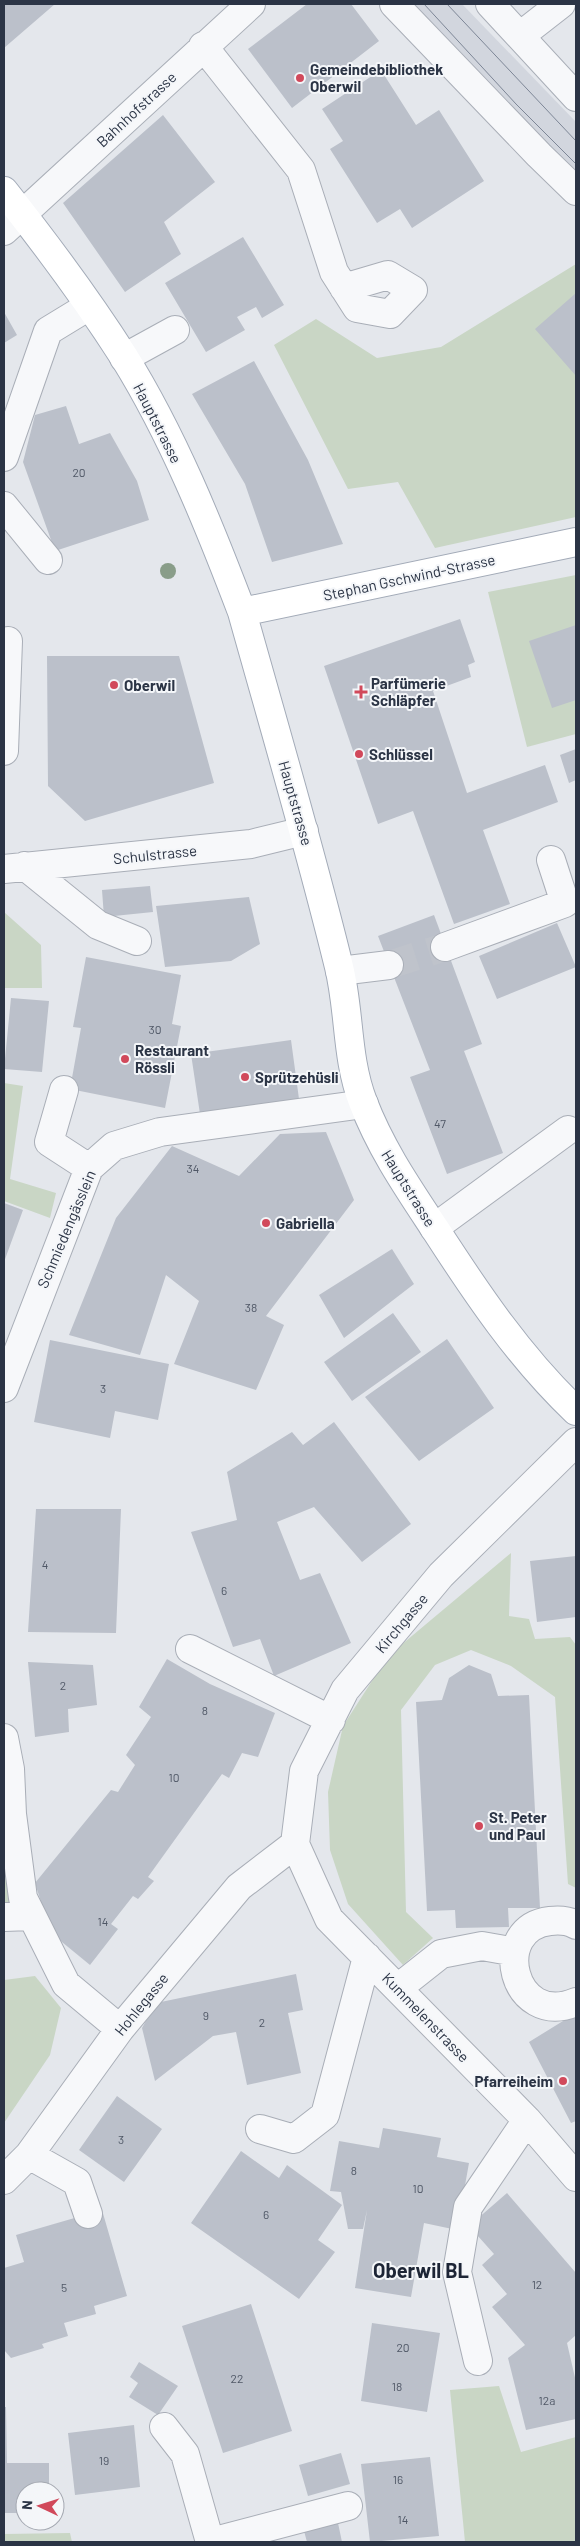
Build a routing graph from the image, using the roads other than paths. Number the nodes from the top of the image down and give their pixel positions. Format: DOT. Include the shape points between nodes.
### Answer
graph roads {
  1 [pos="251,4"];
  2 [pos="394,4"];
  3 [pos="490,4"];
  4 [pos="560,4"];
  5 [pos="520,36"];
  6 [pos="203,46"];
  7 [pos="576,97"];
  8 [pos="4,190"];
  9 [pos="576,191"];
  10 [pos="13,222"];
  11 [pos="344,288"];
  12 [pos="89,306"];
  13 [pos="176,330"];
  14 [pos="124,358"];
  15 [pos="4,457"];
  16 [pos="4,506"];
  17 [pos="576,542"];
  18 [pos="48,560"];
  19 [pos="242,612"];
  20 [pos="8,641"];
  21 [pos="4,751"];
  22 [pos="304,831"];
  23 [pos="550,860"];
  24 [pos="15,868"];
  25 [pos="137,941"];
  26 [pos="445,947"];
  27 [pos="390,965"];
  28 [pos="340,971"];
  29 [pos="64,1090"];
  30 [pos="364,1104"];
  31 [pos="568,1130"];
  32 [pos="89,1168"];
  33 [pos="434,1228"];
  34 [pos="11,1345"];
  35 [pos="4,1388"];
  36 [pos="576,1411"];
  37 [pos="576,1442"];
  38 [pos="190,1649"];
  39 [pos="331,1720"];
  40 [pos="4,1738"];
  41 [pos="10,1844"];
  42 [pos="295,1844"];
  43 [pos="31,1916"];
  44 [pos="4,1917"];
  45 [pos="576,1925"];
  46 [pos="515,1952"];
  47 [pos="367,1957"];
  48 [pos="398,1988"];
  49 [pos="576,2002"];
  50 [pos="120,2029"];
  51 [pos="527,2120"];
  52 [pos="260,2129"];
  53 [pos="29,2155"];
  54 [pos="574,2171"];
  55 [pos="4,2180"];
  56 [pos="88,2214"];
  57 [pos="478,2361"];
  58 [pos="164,2427"];
  59 [pos="348,2506"];
  60 [pos="211,2542"];
  1 -- 6 [label="street, Bahnhofstrasse"];
  2 -- 9 [label="street"];
  3 -- 5 [label="street"];
  4 -- 5 [label="street"];
  5 -- 7 [label="street"];
  6 -- 10 [label="street, Bahnhofstrasse"];
  6 -- 11 [label="street" via="301,170 334,272"];
  8 -- 10 [label="main road, Hauptstrasse"];
  10 -- 12 [label="main road, Hauptstrasse"];
  12 -- 14 [label="main road, Hauptstrasse"];
  12 -- 15 [label="street" via="48,331"];
  13 -- 14 [label="street"];
  14 -- 19 [label="main road, Hauptstrasse" via="196,497"];
  16 -- 18 [label="street"];
  17 -- 19 [label="main road, Stephan Gschwind-Strasse"];
  19 -- 22 [label="main road, Hauptstrasse"];
  20 -- 21 [label="street"];
  22 -- 24 [label="street, Schulstrasse" via="251,844"];
  22 -- 28 [label="main road, Hauptstrasse"];
  23 -- 26 [label="street" via="565,903"];
  24 -- 25 [label="street" via="98,925"];
  27 -- 28 [label="street"];
  28 -- 30 [label="main road, Hauptstrasse" via="348,1042"];
  29 -- 32 [label="street" via="50,1142"];
  30 -- 32 [label="street, Schmiedengässlein" via="160,1132 114,1146"];
  30 -- 33 [label="main road, Hauptstrasse" via="392,1165"];
  31 -- 33 [label="street"];
  32 -- 34 [label="street, Schmiedengässlein"];
  33 -- 36 [label="main road, Hauptstrasse" via="476,1293 548,1385"];
  34 -- 35 [label="street, Schmiedengässlein"];
  37 -- 39 [label="street, Kirchgasse" via="441,1575 345,1690"];
  38 -- 39 [label="street"];
  39 -- 42 [label="street, Kirchgasse" via="304,1771"];
  40 -- 41 [label="street" via="10,1769"];
  41 -- 43 [label="street" via="22,1898"];
  42 -- 47 [label="street, Kummelenstrasse" via="329,1918"];
  42 -- 50 [label="street, Hohlegasse" via="239,1887"];
  43 -- 44 [label="street"];
  43 -- 50 [label="street" via="66,1984"];
  45 -- 46 [label="street" via="559,1920 545,1921 521,1938"];
  46 -- 48 [label="street" via="482,1946 441,1954"];
  46 -- 49 [label="street" via="516,1980 529,1997 548,2006 562,2007"];
  47 -- 48 [label="street, Kummelenstrasse"];
  47 -- 52 [label="street" via="325,2115 294,2139"];
  48 -- 51 [label="street, Kummelenstrasse"];
  50 -- 53 [label="street, Hohlegasse"];
  51 -- 54 [label="street, Kummelenstrasse"];
  51 -- 57 [label="street" via="468,2208 457,2272"];
  53 -- 55 [label="street, Hohlegasse"];
  53 -- 56 [label="street" via="77,2182"];
  58 -- 60 [label="street" via="185,2454"];
  59 -- 60 [label="street"];
}
